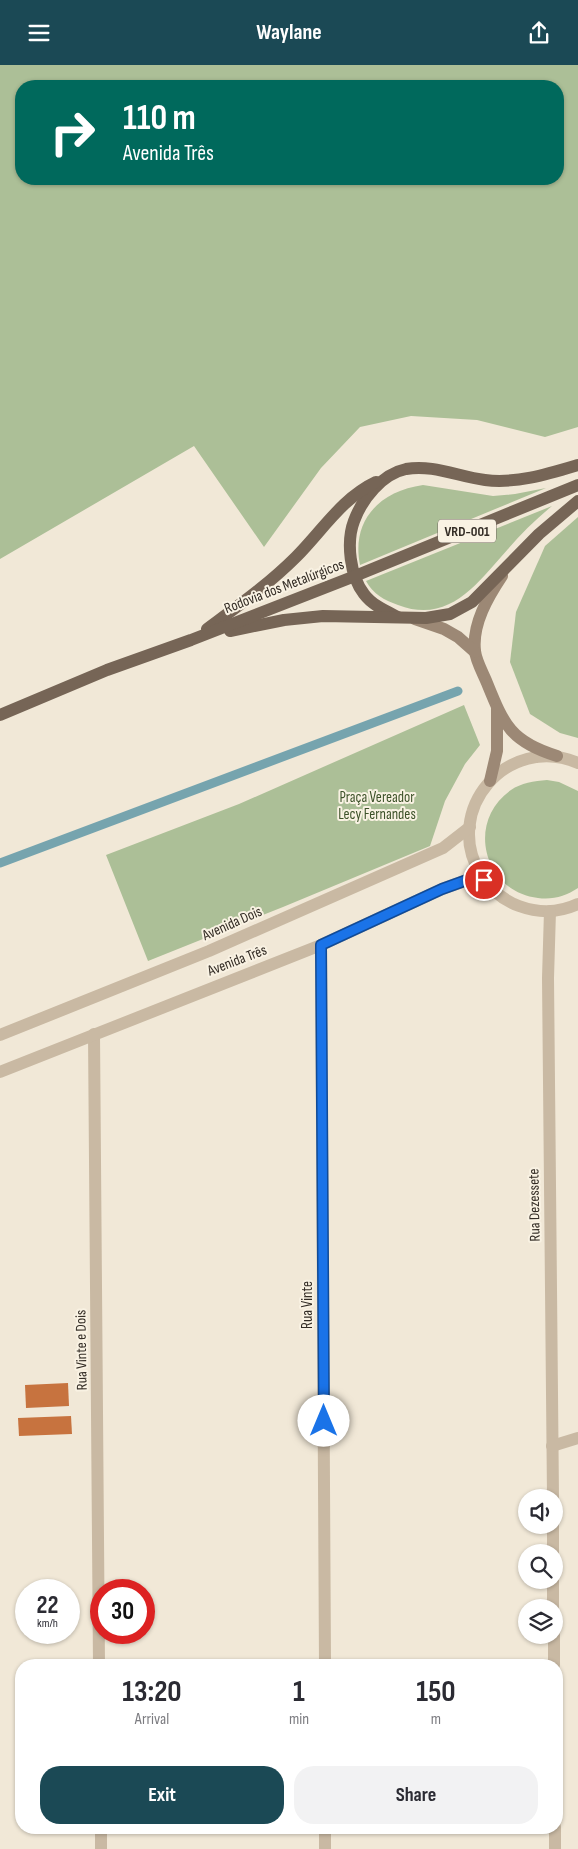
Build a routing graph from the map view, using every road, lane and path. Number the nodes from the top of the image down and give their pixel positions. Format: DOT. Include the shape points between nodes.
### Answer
graph roads {
  1 [pos="578,465"];
  2 [pos="389,476"];
  3 [pos="578,485"];
  4 [pos="578,501"];
  5 [pos="509,565"];
  6 [pos="355,576"];
  7 [pos="407,618"];
  8 [pos="191,640"];
  9 [pos="475,652"];
  10 [pos="497,707"];
  11 [pos="0,715"];
  12 [pos="557,756"];
  13 [pos="578,763"];
  14 [pos="490,781"];
  15 [pos="470,827"];
  16 [pos="484,880"];
  17 [pos="578,904"];
  18 [pos="550,911"];
  19 [pos="321,945"];
  20 [pos="94,1034"];
  21 [pos="0,1035"];
  22 [pos="0,1072"];
  23 [pos="578,1438"];
  24 [pos="552,1446"];
  25 [pos="553,1489"];
  26 [pos="554,1644"];
  27 [pos="100,1659"];
  28 [pos="325,1659"];
  29 [pos="554,1659"];
  30 [pos="101,1834"];
  31 [pos="325,1834"];
  32 [pos="555,1834"];
  33 [pos="101,1849"];
  34 [pos="326,1849"];
  35 [pos="555,1849"];
  1 -- 2 [label="main road" via="503,481 425,468 406,469"];
  2 -- 6 [label="main road" via="367,498 353,522 351,556"];
  2 -- 8 [label="main road" via="354,496 271,581"];
  3 -- 6 [label="main road, Rodovia dos Metalúrgicos / VRD-001"];
  4 -- 5 [label="main road"];
  5 -- 7 [label="main road" via="478,597 460,609 441,617"];
  5 -- 9 [label="street" via="484,606"];
  6 -- 7 [label="main road" via="364,595 375,605"];
  6 -- 8 [label="main road, Rodovia dos Metalúrgicos"];
  7 -- 8 [label="main road" via="323,616 284,620"];
  7 -- 9 [label="street" via="451,633"];
  8 -- 11 [label="main road, Rodovia dos Metalúrgicos" via="107,670"];
  9 -- 10 [label="street"];
  10 -- 12 [label="street" via="506,724 522,741"];
  10 -- 14 [label="street" via="497,751"];
  12 -- 13 [label="street"];
  12 -- 14 [label="street" via="528,758 513,763"];
  14 -- 15 [label="street" via="473,810"];
  15 -- 16 [label="street" via="472,855"];
  15 -- 21 [label="street, Avenida Dois" via="442,848 389,872 209,951"];
  16 -- 18 [label="street" via="513,904"];
  16 -- 19 [label="street, Avenida Três" via="467,880 442,889"];
  17 -- 18 [label="street"];
  18 -- 24 [label="street, Rua Dezessete"];
  19 -- 20 [label="street, Avenida Três"];
  19 -- 28 [label="street, Rua Vinte"];
  20 -- 22 [label="street, Avenida Três"];
  20 -- 27 [label="street, Rua Vinte e Dois"];
  23 -- 24 [label="street"];
  24 -- 25 [label="street, Rua Dezessete"];
  26 -- 29 [label="street"];
  30 -- 33 [label="street"];
  31 -- 34 [label="street"];
  32 -- 35 [label="street"];
}
